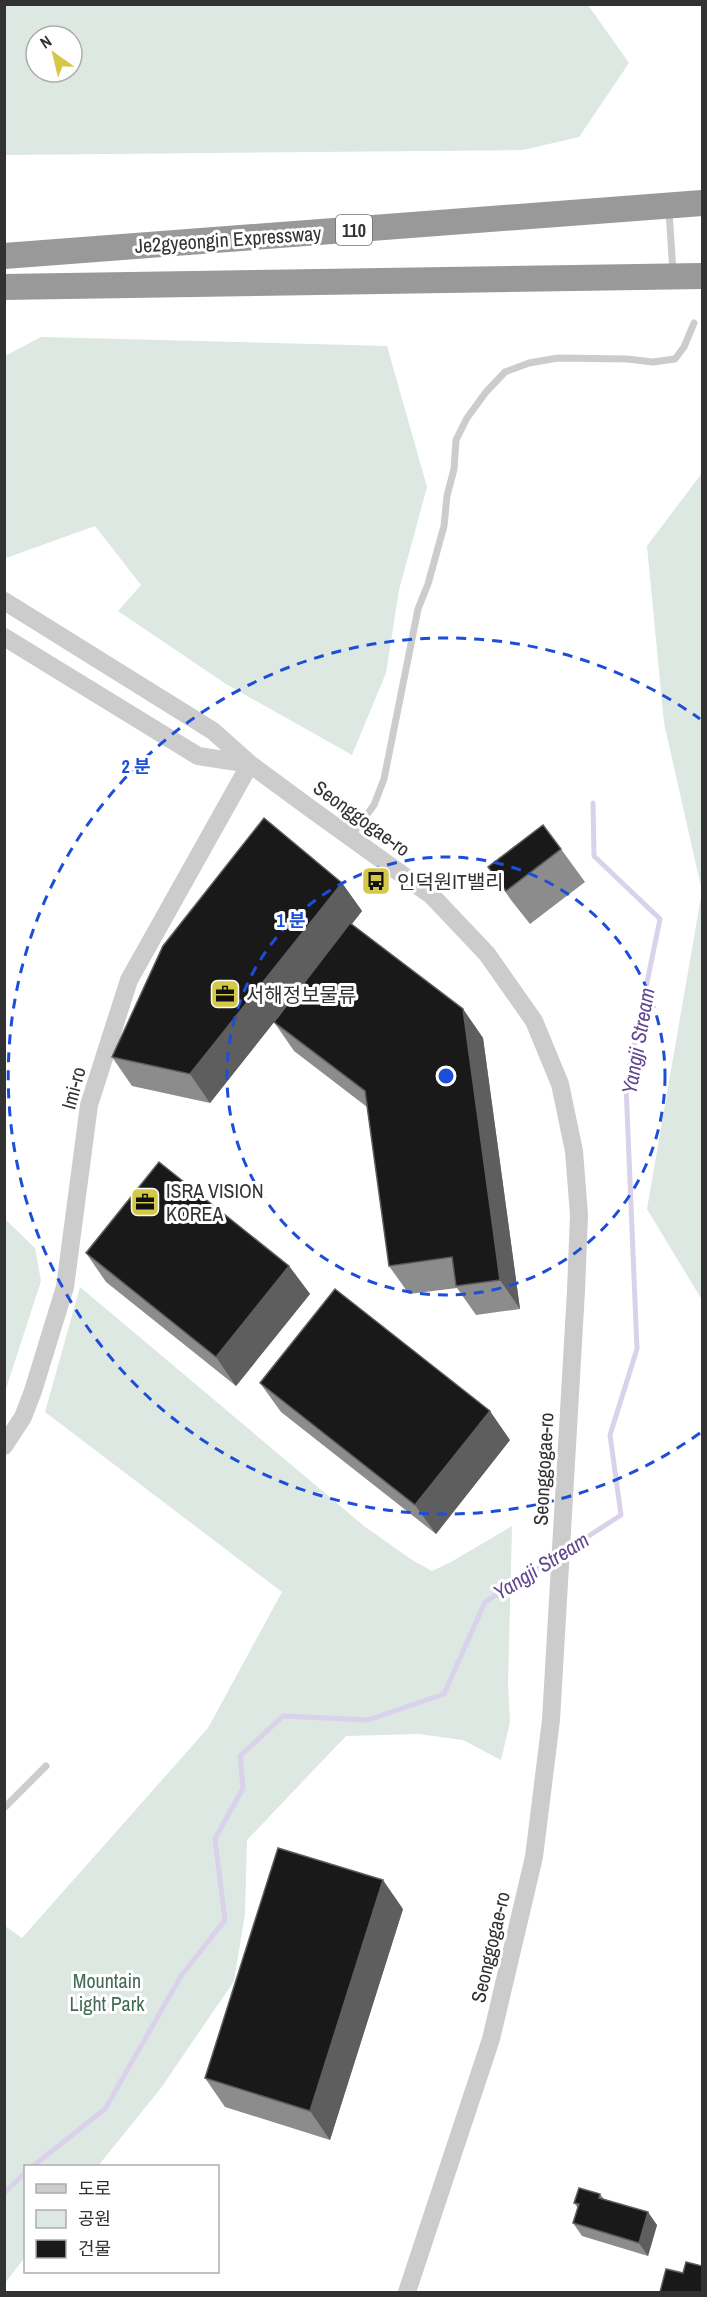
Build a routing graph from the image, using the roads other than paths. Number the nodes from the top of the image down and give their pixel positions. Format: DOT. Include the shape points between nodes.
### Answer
graph roads {
  1 [pos="702,203"];
  2 [pos="669,205"];
  3 [pos="4,256"];
  4 [pos="673,276"];
  5 [pos="702,276"];
  6 [pos="4,287"];
  7 [pos="694,323"];
  8 [pos="7,601"];
  9 [pos="4,637"];
  10 [pos="250,764"];
  11 [pos="350,837"];
  12 [pos="4,1446"];
  13 [pos="46,1766"];
  14 [pos="4,1808"];
  15 [pos="406,2292"];
  1 -- 2 [label="highway, Je2gyeongin Expressway / 110"];
  2 -- 3 [label="highway, Je2gyeongin Expressway / 110"];
  2 -- 4 [label="lane"];
  4 -- 5 [label="highway, Je2gyeongin Expressway"];
  4 -- 6 [label="highway, Je2gyeongin Expressway"];
  7 -- 11 [label="lane" via="675,359 653,362 558,358 505,372 467,418 456,440 444,526 418,609 384,779 374,805"];
  8 -- 10 [label="street, Seonggogae-ro" via="213,731"];
  9 -- 10 [label="street, Seonggogae-ro" via="198,756"];
  10 -- 11 [label="street, Seonggogae-ro"];
  10 -- 12 [label="street, Imi-ro" via="129,980 89,1105 65,1287 33,1391 23,1417"];
  11 -- 15 [label="street, Seonggogae-ro" via="432,897 487,954 534,1021 560,1084 574,1151 579,1215 551,1720 534,1857 491,2039"];
  13 -- 14 [label="lane"];
}
